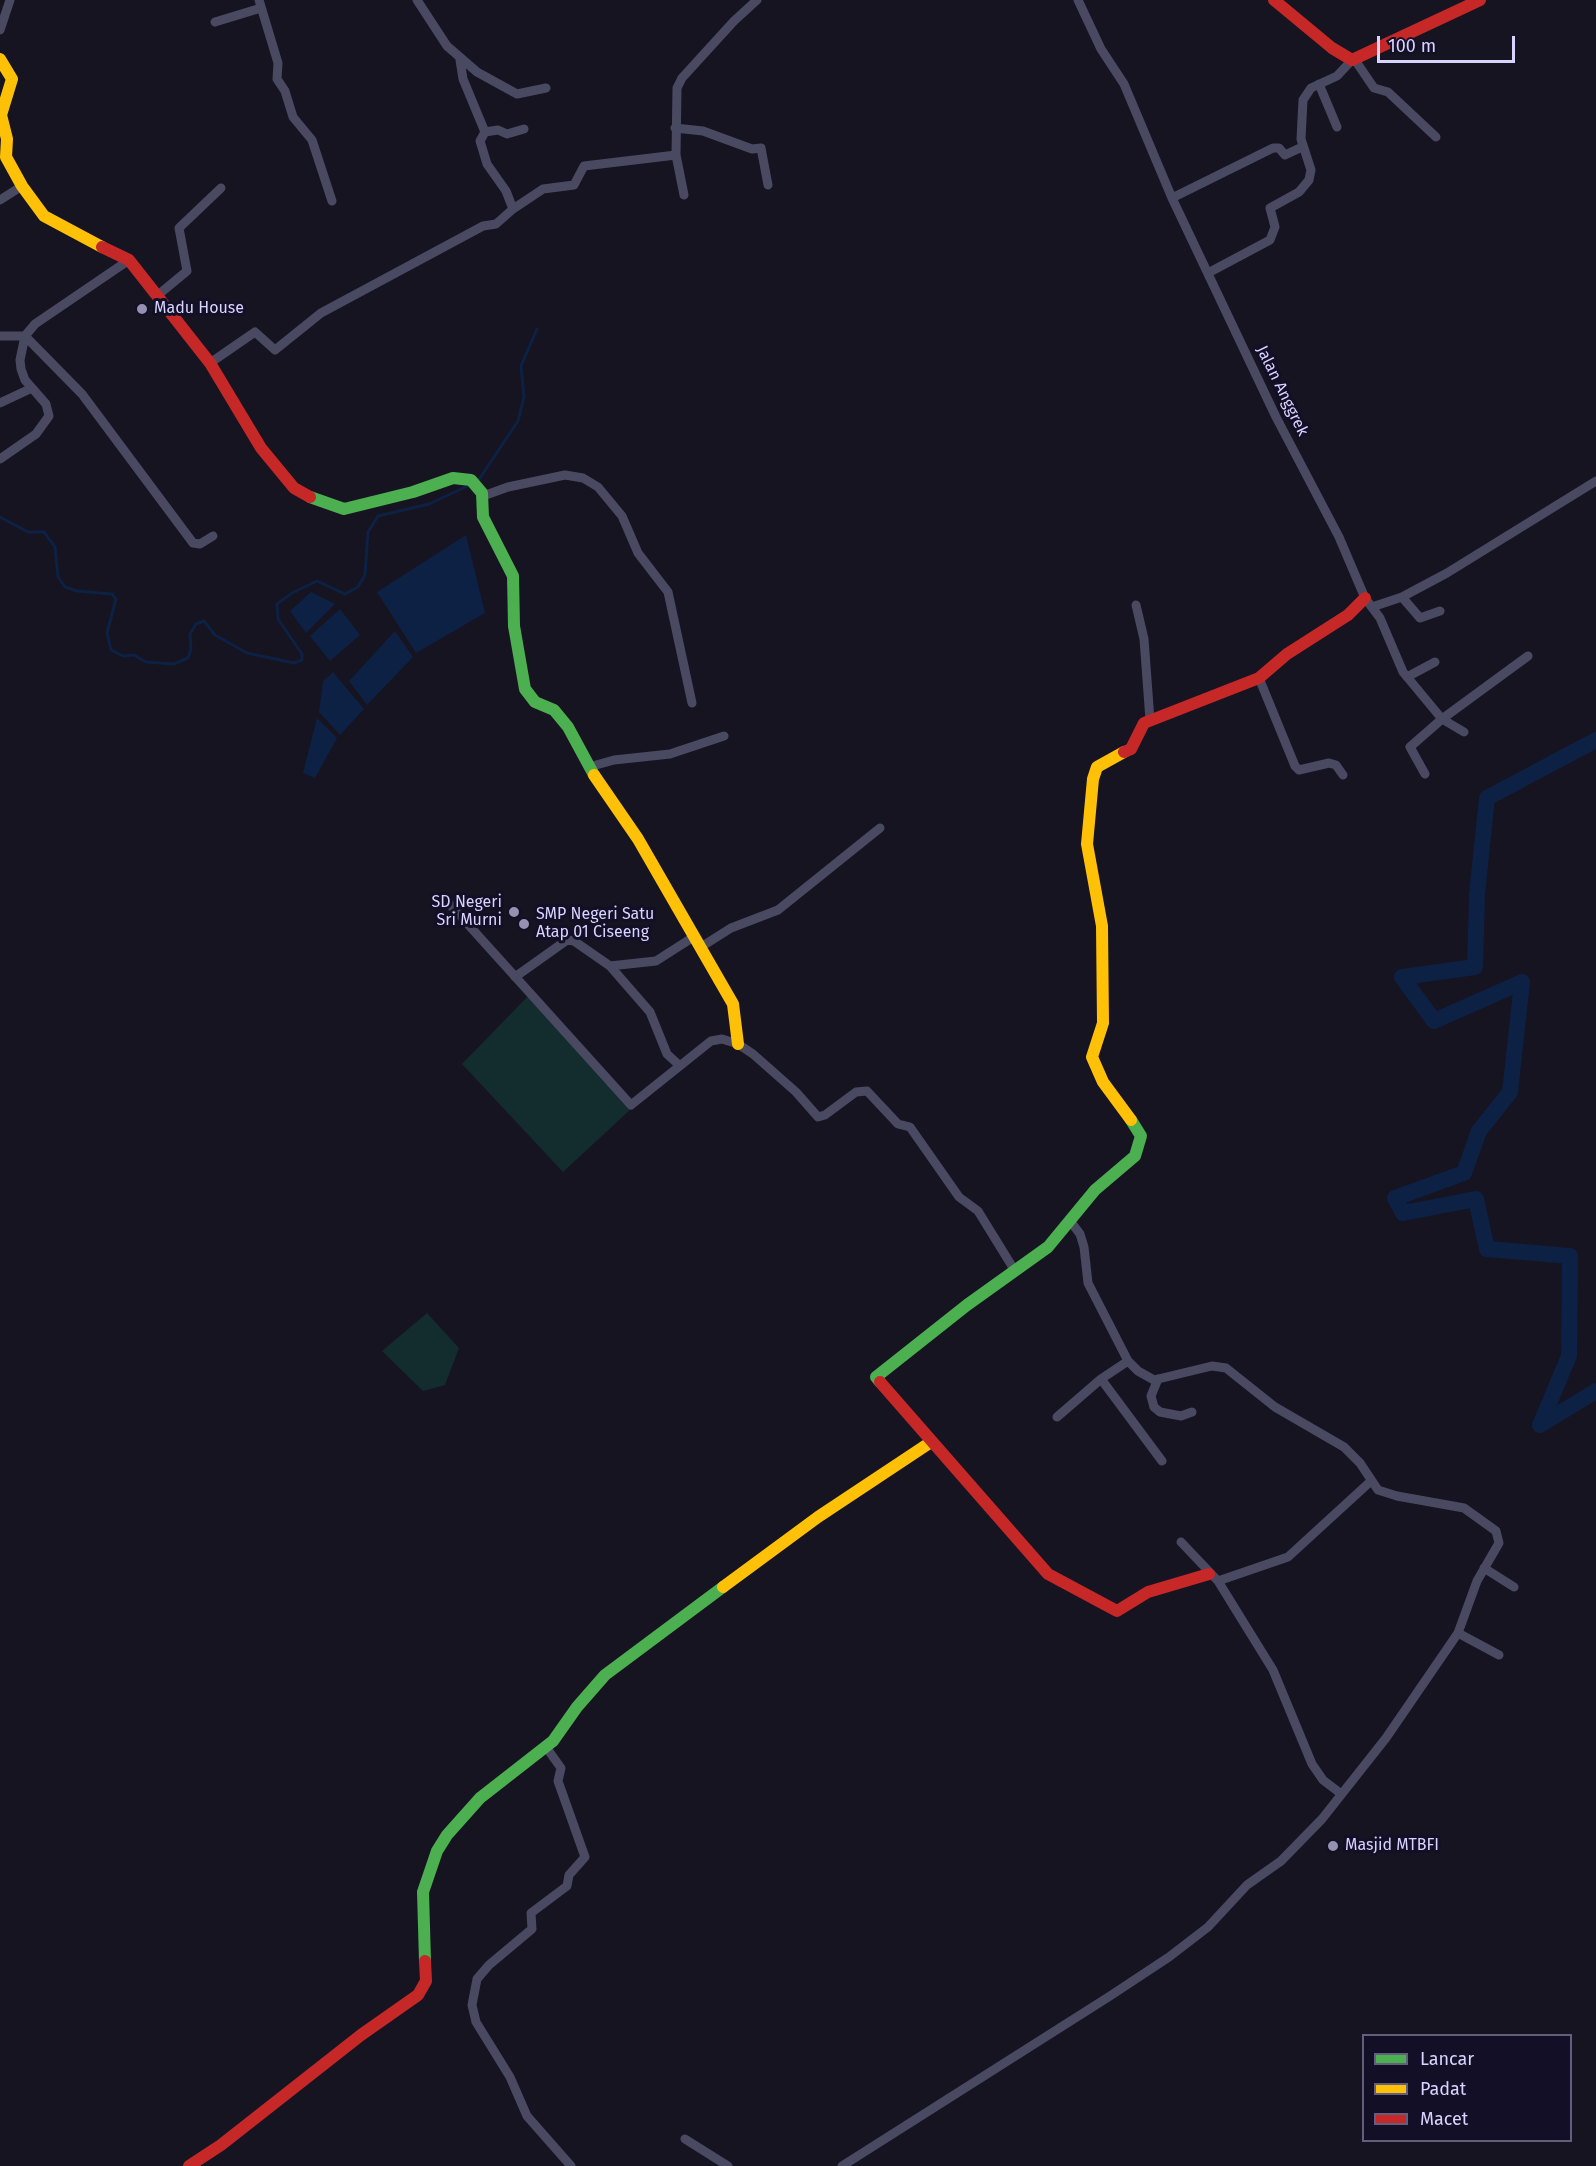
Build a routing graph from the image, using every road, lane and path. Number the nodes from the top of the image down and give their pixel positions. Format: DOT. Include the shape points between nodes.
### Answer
graph roads {
  1 [pos="10,0"];
  2 [pos="417,0"];
  3 [pos="757,0"];
  4 [pos="1078,0"];
  5 [pos="1274,0"];
  6 [pos="1480,0"];
  7 [pos="260,4"];
  8 [pos="215,22"];
  9 [pos="0,30"];
  10 [pos="0,59"];
  11 [pos="460,60"];
  12 [pos="1354,60"];
  13 [pos="1319,84"];
  14 [pos="546,88"];
  15 [pos="1337,127"];
  16 [pos="675,128"];
  17 [pos="524,129"];
  18 [pos="485,132"];
  19 [pos="1436,137"];
  20 [pos="1302,147"];
  21 [pos="676,155"];
  22 [pos="768,184"];
  23 [pos="22,186"];
  24 [pos="221,188"];
  25 [pos="684,195"];
  26 [pos="1172,198"];
  27 [pos="0,200"];
  28 [pos="332,201"];
  29 [pos="513,209"];
  30 [pos="129,260"];
  31 [pos="1208,273"];
  32 [pos="158,295"];
  33 [pos="0,336"];
  34 [pos="25,336"];
  35 [pos="210,363"];
  36 [pos="32,388"];
  37 [pos="0,403"];
  38 [pos="0,459"];
  39 [pos="1596,481"];
  40 [pos="482,495"];
  41 [pos="213,536"];
  42 [pos="1402,597"];
  43 [pos="1368,603"];
  44 [pos="1136,605"];
  45 [pos="1440,611"];
  46 [pos="1528,656"];
  47 [pos="1435,662"];
  48 [pos="1407,676"];
  49 [pos="1259,678"];
  50 [pos="692,703"];
  51 [pos="1442,719"];
  52 [pos="1150,720"];
  53 [pos="1464,732"];
  54 [pos="724,736"];
  55 [pos="589,767"];
  56 [pos="1425,774"];
  57 [pos="1343,775"];
  58 [pos="880,828"];
  59 [pos="446,900"];
  60 [pos="698,942"];
  61 [pos="610,966"];
  62 [pos="515,977"];
  63 [pos="738,1044"];
  64 [pos="680,1066"];
  65 [pos="1071,1222"];
  66 [pos="1015,1271"];
  67 [pos="1128,1361"];
  68 [pos="1101,1379"];
  69 [pos="1158,1379"];
  70 [pos="1192,1412"];
  71 [pos="1057,1417"];
  72 [pos="931,1442"];
  73 [pos="1162,1461"];
  74 [pos="1371,1481"];
  75 [pos="1181,1542"];
  76 [pos="1484,1568"];
  77 [pos="1213,1577"];
  78 [pos="1514,1587"];
  79 [pos="1458,1633"];
  80 [pos="1499,1655"];
  81 [pos="546,1747"];
  82 [pos="1340,1793"];
  83 [pos="685,2139"];
  84 [pos="189,2166"];
  85 [pos="571,2166"];
  86 [pos="728,2166"];
  87 [pos="842,2166"];
  1 -- 9 [label="street"];
  2 -- 11 [label="street"];
  3 -- 16 [label="street" via="682,78 676,91"];
  4 -- 26 [label="street, Jalan Anggrek" via="1101,49 1124,84"];
  5 -- 12 [label="street" via="1332,48"];
  6 -- 12 [label="street"];
  7 -- 8 [label="street"];
  7 -- 28 [label="street" via="278,63 277,80 293,117 312,140"];
  10 -- 23 [label="street" via="12,79 1,115 7,162"];
  11 -- 14 [label="street" via="517,94"];
  11 -- 18 [label="street" via="463,79"];
  12 -- 13 [label="street" via="1337,76"];
  12 -- 19 [label="street" via="1374,88 1388,92"];
  13 -- 15 [label="street"];
  13 -- 20 [label="street" via="1303,100"];
  16 -- 21 [label="street"];
  16 -- 22 [label="street" via="703,130 761,148"];
  17 -- 18 [label="street" via="507,134 498,130"];
  18 -- 29 [label="street" via="480,141 487,164 506,190"];
  20 -- 26 [label="street" via="1285,155 1279,148 1273,148"];
  20 -- 31 [label="street" via="1311,170 1309,180 1299,192 1270,208 1275,227 1270,240"];
  21 -- 25 [label="street"];
  21 -- 29 [label="street" via="584,166 574,185 543,189"];
  23 -- 27 [label="street"];
  23 -- 30 [label="street" via="44,216"];
  24 -- 32 [label="street" via="179,228 187,271"];
  26 -- 31 [label="street, Jalan Anggrek"];
  29 -- 35 [label="street" via="496,224 483,226 321,313 275,350 255,332"];
  30 -- 32 [label="street"];
  30 -- 34 [label="street" via="35,324"];
  31 -- 43 [label="street, Jalan Anggrek"];
  32 -- 35 [label="street"];
  33 -- 34 [label="street"];
  34 -- 36 [label="street" via="20,360 25,380"];
  34 -- 41 [label="street" via="82,394 193,543 200,544"];
  35 -- 40 [label="street" via="269,459 294,488 314,499 333,507 355,508 460,477 471,480"];
  36 -- 37 [label="street"];
  36 -- 38 [label="street" via="49,410 47,421 36,435"];
  39 -- 42 [label="street"];
  40 -- 50 [label="street" via="565,475 584,478 598,487 622,516 638,554 668,591"];
  40 -- 55 [label="street" via="489,534 513,576 514,626 525,689 535,702 558,715 580,746"];
  42 -- 43 [label="street"];
  42 -- 45 [label="street" via="1420,618"];
  43 -- 48 [label="street, Jalan Anggrek" via="1380,618"];
  43 -- 49 [label="street" via="1287,654"];
  44 -- 52 [label="street" via="1144,639"];
  46 -- 51 [label="street"];
  47 -- 48 [label="street"];
  48 -- 51 [label="street, Jalan Anggrek"];
  49 -- 52 [label="street"];
  49 -- 57 [label="street" via="1295,766 1299,770 1329,763 1336,765"];
  51 -- 53 [label="street"];
  51 -- 56 [label="street" via="1410,747"];
  52 -- 65 [label="street" via="1139,728 1131,749 1101,763 1094,772 1087,844 1102,939 1103,1023 1092,1057 1097,1072 1141,1140 1135,1156 1095,1190"];
  54 -- 55 [label="street" via="670,753"];
  55 -- 60 [label="street" via="638,839"];
  58 -- 60 [label="street" via="777,910"];
  59 -- 62 [label="street"];
  60 -- 61 [label="street" via="656,961"];
  60 -- 63 [label="street" via="735,1010"];
  61 -- 62 [label="street" via="567,940"];
  61 -- 64 [label="street" via="650,1012 668,1054"];
  62 -- 64 [label="street" via="631,1104"];
  63 -- 64 [label="street" via="722,1039 711,1041"];
  63 -- 66 [label="street" via="768,1067 818,1117 856,1092 867,1091 898,1124 910,1127 959,1197 978,1211"];
  65 -- 66 [label="street" via="1048,1247"];
  65 -- 67 [label="street" via="1084,1247 1089,1283"];
  66 -- 72 [label="street" via="876,1377"];
  67 -- 68 [label="street"];
  67 -- 69 [label="street" via="1146,1376"];
  68 -- 71 [label="street"];
  68 -- 73 [label="street"];
  69 -- 70 [label="street" via="1151,1396 1154,1407 1181,1416"];
  69 -- 74 [label="street" via="1212,1366 1226,1368 1275,1407 1344,1447"];
  72 -- 77 [label="street" via="1048,1574 1117,1611 1148,1592"];
  72 -- 81 [label="street" via="818,1517 605,1675"];
  74 -- 76 [label="street" via="1383,1493 1471,1511 1499,1538"];
  74 -- 77 [label="street" via="1288,1557"];
  75 -- 77 [label="street"];
  76 -- 78 [label="street"];
  76 -- 79 [label="street"];
  77 -- 82 [label="street" via="1273,1670 1312,1764 1323,1780"];
  79 -- 80 [label="street"];
  79 -- 82 [label="street" via="1386,1738"];
  81 -- 84 [label="street" via="473,1804 437,1851 423,1892 426,1981 418,1995"];
  81 -- 85 [label="street" via="561,1768 558,1781 585,1857 568,1875 567,1886 531,1913 532,1929 477,1979 472,2005 476,2022 510,2077 527,2116"];
  82 -- 87 [label="street" via="1322,1819 1281,1861 1247,1886 1187,1945"];
  83 -- 86 [label="street"];
}
